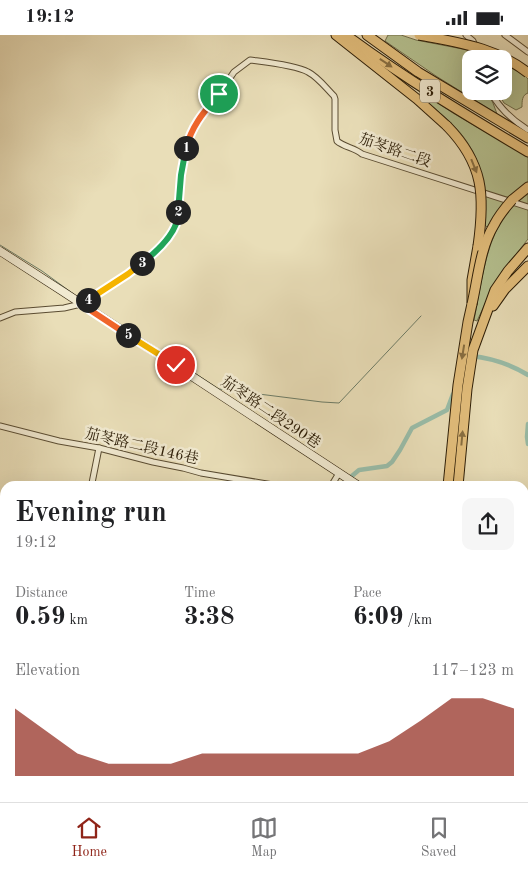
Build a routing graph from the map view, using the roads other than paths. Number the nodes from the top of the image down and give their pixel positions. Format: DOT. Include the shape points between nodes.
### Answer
graph roads {
  1 [pos="336,35"];
  2 [pos="346,35"];
  3 [pos="367,35"];
  4 [pos="419,35"];
  5 [pos="466,35"];
  6 [pos="505,35"];
  7 [pos="476,50"];
  8 [pos="528,52"];
  9 [pos="528,73"];
  10 [pos="496,100"];
  11 [pos="528,130"];
  12 [pos="528,138"];
  13 [pos="528,152"];
  14 [pos="528,187"];
  15 [pos="528,207"];
  16 [pos="528,248"];
  17 [pos="0,251"];
  18 [pos="528,266"];
  19 [pos="81,304"];
  20 [pos="472,304"];
  21 [pos="485,316"];
  22 [pos="0,318"];
  23 [pos="0,427"];
  24 [pos="454,428"];
  25 [pos="99,447"];
  26 [pos="460,458"];
  27 [pos="349,480"];
  28 [pos="94,481"];
  29 [pos="249,481"];
  30 [pos="444,481"];
  31 [pos="449,481"];
  32 [pos="458,481"];
  33 [pos="464,481"];
  1 -- 20 [label="highway, one-way, bridge" via="447,126 473,161 482,197"];
  2 -- 13 [label="highway, 3, one-way" via="458,110"];
  3 -- 12 [label="highway, 3" via="418,72"];
  4 -- 9 [label="highway, bridge" via="491,51"];
  5 -- 7 [label="street"];
  6 -- 8 [label="street"];
  10 -- 11 [label="street"];
  14 -- 20 [label="highway, bridge" via="501,212 493,226 483,251"];
  15 -- 19 [label="street, 茄苳路二段" via="340,144 335,130 334,96 316,77 300,69 250,60 234,73 189,136 181,175 177,224 169,237 128,274"];
  16 -- 21 [label="highway" via="495,290"];
  17 -- 19 [label="street, 茄苳路二段290巷"];
  18 -- 21 [label="highway"];
  19 -- 22 [label="street, 茄苳路二段" via="15,312"];
  19 -- 27 [label="street, 茄苳路二段290巷"];
  20 -- 24 [label="highway, one-way"];
  26 -- 21 [label="highway, one-way" via="473,350"];
  23 -- 25 [label="street, 茄苳路二段146巷"];
  24 -- 30 [label="highway"];
  24 -- 31 [label="highway"];
  25 -- 28 [label="street"];
  25 -- 29 [label="street, 茄苳路二段146巷" via="201,473"];
  26 -- 32 [label="highway"];
  26 -- 33 [label="highway"];
}
